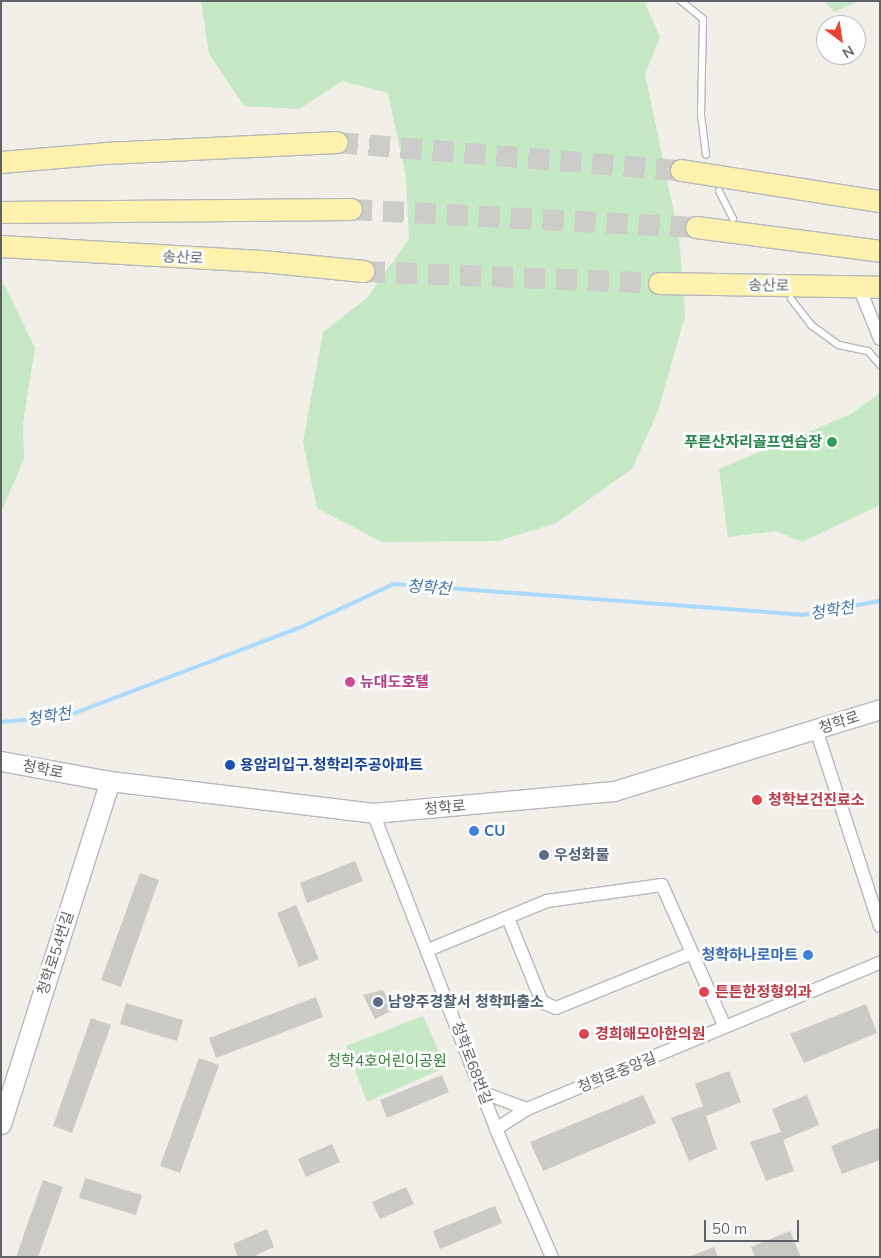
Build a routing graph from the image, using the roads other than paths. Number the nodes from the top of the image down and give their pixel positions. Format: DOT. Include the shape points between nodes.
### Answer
graph roads {
  1 [pos="681,1"];
  2 [pos="337,142"];
  3 [pos="706,155"];
  4 [pos="1,162"];
  5 [pos="680,170"];
  6 [pos="719,191"];
  7 [pos="880,201"];
  8 [pos="351,209"];
  9 [pos="1,212"];
  10 [pos="733,219"];
  11 [pos="696,227"];
  12 [pos="1,246"];
  13 [pos="880,251"];
  14 [pos="364,270"];
  15 [pos="659,283"];
  16 [pos="870,287"];
  17 [pos="791,299"];
  18 [pos="880,339"];
  19 [pos="880,365"];
  20 [pos="880,709"];
  21 [pos="816,729"];
  22 [pos="2,763"];
  23 [pos="110,781"];
  24 [pos="373,813"];
  25 [pos="508,918"];
  26 [pos="880,926"];
  27 [pos="428,950"];
  28 [pos="692,953"];
  29 [pos="880,963"];
  30 [pos="725,1027"];
  31 [pos="484,1093"];
  32 [pos="527,1109"];
  33 [pos="1,1124"];
  34 [pos="496,1129"];
  35 [pos="552,1257"];
  1 -- 3 [label="lane" via="703,19 701,115"];
  2 -- 4 [label="main road" via="105,153"];
  5 -- 7 [label="main road"];
  6 -- 10 [label="lane"];
  8 -- 9 [label="main road"];
  11 -- 13 [label="main road"];
  12 -- 14 [label="main road, 송산로"];
  15 -- 16 [label="main road, 송산로"];
  16 -- 18 [label="street"];
  17 -- 19 [label="lane" via="811,325 838,345 868,351"];
  20 -- 21 [label="street, 청학로"];
  21 -- 24 [label="street, 청학로" via="614,791"];
  21 -- 26 [label="street"];
  22 -- 23 [label="street, 청학로"];
  23 -- 24 [label="street, 청학로"];
  23 -- 33 [label="street, 청학로54번길"];
  24 -- 27 [label="street, 청학로68번길"];
  25 -- 27 [label="street"];
  25 -- 28 [label="street" via="547,901 662,885"];
  25 -- 28 [label="street" via="542,1002 556,1008"];
  27 -- 31 [label="street, 청학로68번길"];
  28 -- 30 [label="street"];
  29 -- 30 [label="street, 청학로중앙길"];
  30 -- 32 [label="street, 청학로중앙길"];
  31 -- 32 [label="street"];
  31 -- 34 [label="street, 청학로68번길"];
  32 -- 34 [label="street, 청학로중앙길"];
  34 -- 35 [label="street, 청학로68번길"];
}
